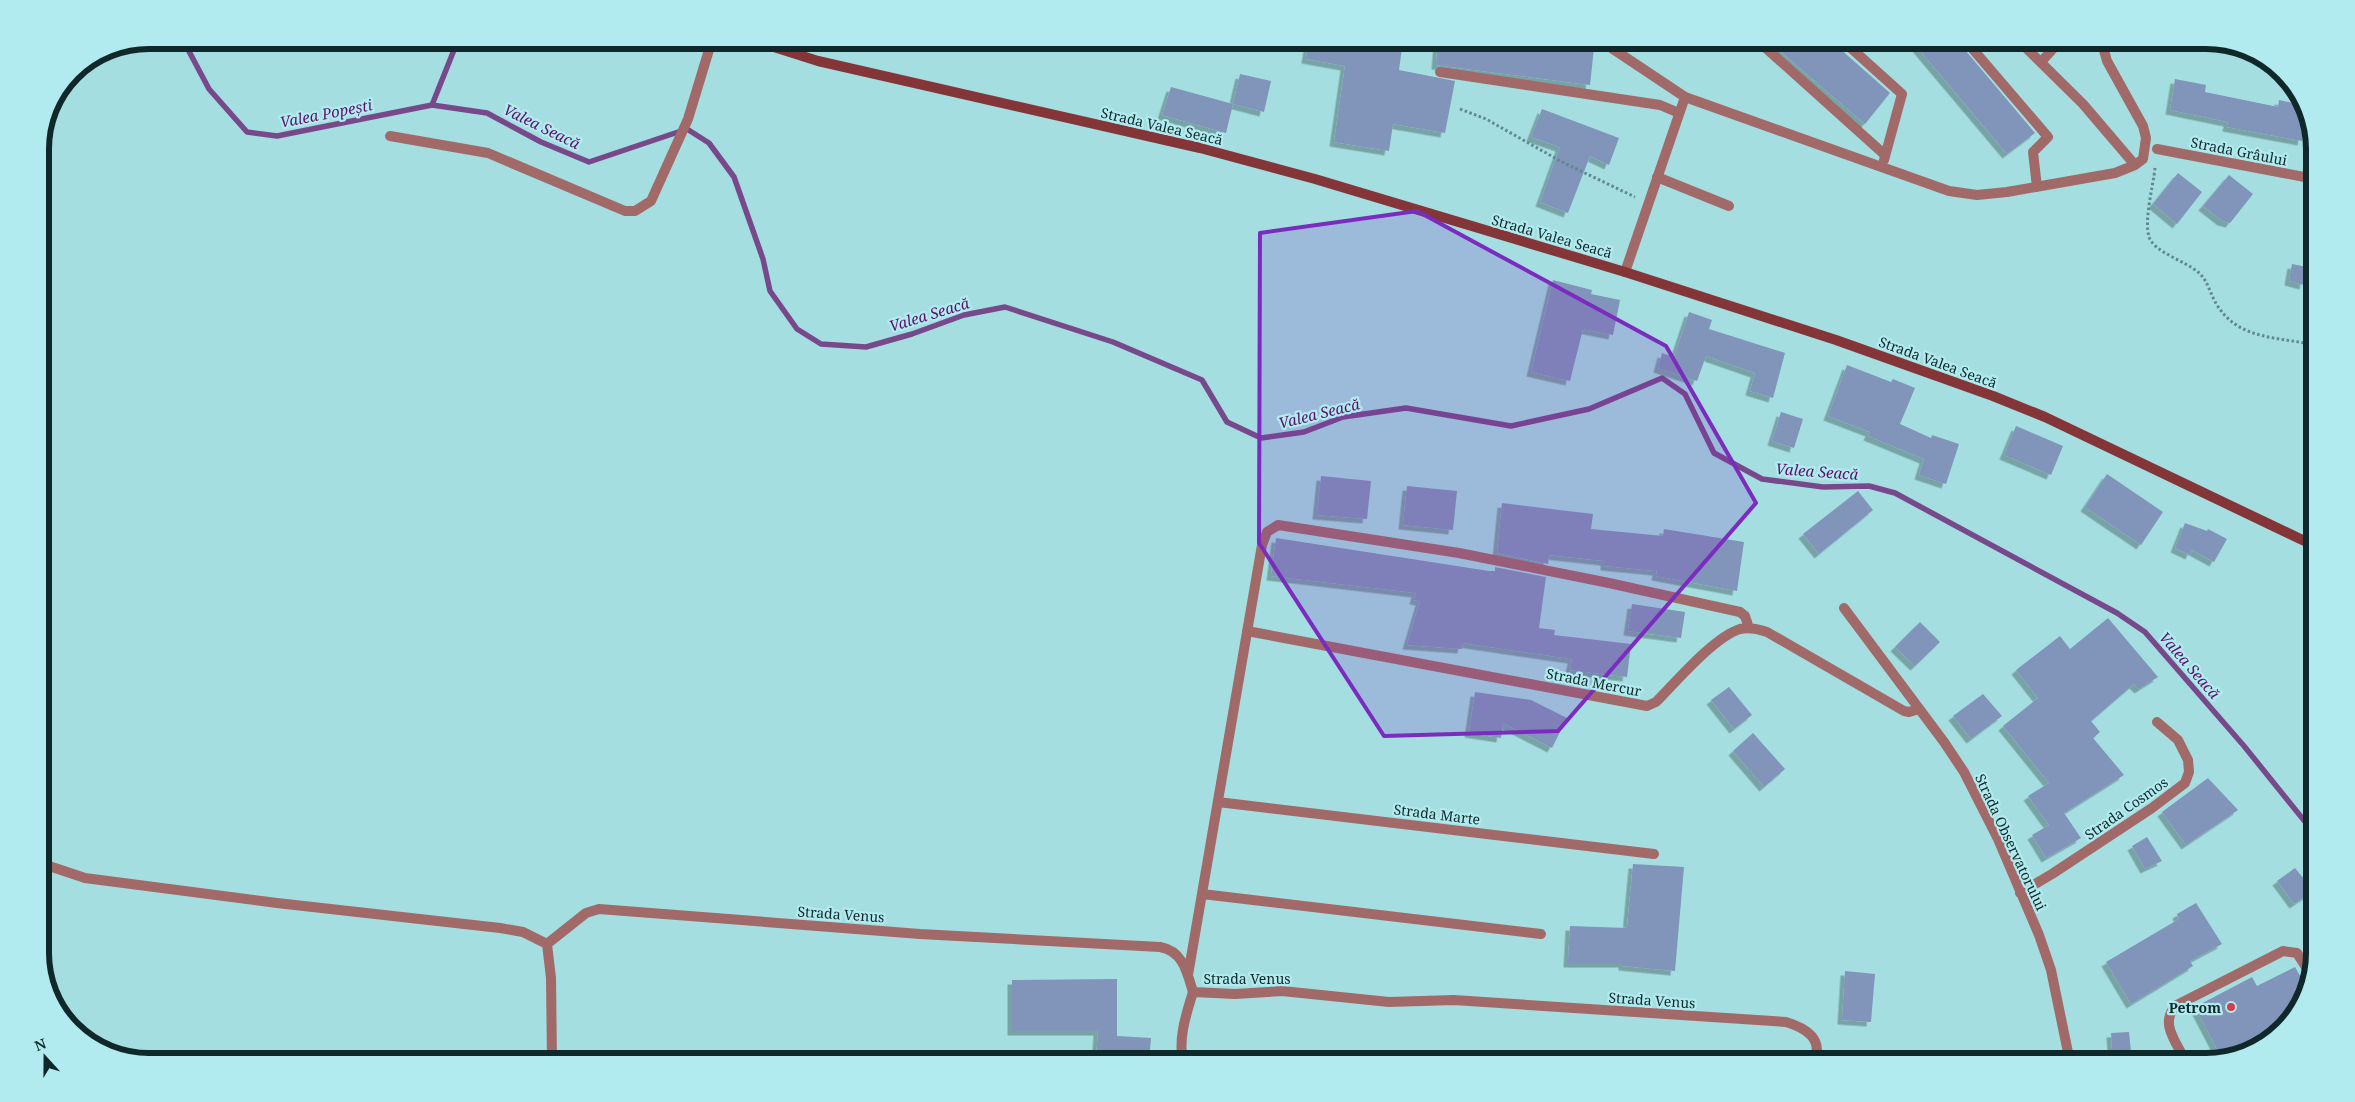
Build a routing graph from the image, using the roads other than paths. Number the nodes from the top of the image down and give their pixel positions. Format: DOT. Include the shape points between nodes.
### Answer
graph roads {
  1 [pos="709,49"];
  2 [pos="780,49"];
  3 [pos="1613,49"];
  4 [pos="1767,49"];
  5 [pos="1852,49"];
  6 [pos="1973,49"];
  7 [pos="2027,49"];
  8 [pos="2053,49"];
  9 [pos="2104,49"];
  10 [pos="2041,62"];
  11 [pos="1440,72"];
  12 [pos="1685,97"];
  13 [pos="1679,114"];
  14 [pos="390,136"];
  15 [pos="2157,149"];
  16 [pos="1885,155"];
  17 [pos="2134,165"];
  18 [pos="1882,167"];
  19 [pos="1657,177"];
  20 [pos="2306,177"];
  21 [pos="2037,187"];
  22 [pos="1729,206"];
  23 [pos="1625,272"];
  24 [pos="2306,542"];
  25 [pos="1844,608"];
  26 [pos="1749,628"];
  27 [pos="1247,631"];
  28 [pos="1919,709"];
  29 [pos="2157,722"];
  30 [pos="1218,802"];
  31 [pos="1654,854"];
  32 [pos="49,866"];
  33 [pos="2020,893"];
  34 [pos="1202,894"];
  35 [pos="1541,934"];
  36 [pos="547,944"];
  37 [pos="2305,966"];
  38 [pos="1188,975"];
  39 [pos="1193,992"];
  40 [pos="552,1053"];
  41 [pos="1183,1053"];
  42 [pos="1815,1053"];
  43 [pos="2068,1053"];
  44 [pos="2182,1053"];
  1 -- 14 [label="street" via="678,144 651,201 635,211 625,211 488,153"];
  2 -- 23 [label="main road, Strada Valea Seacă" via="818,61 1200,148"];
  3 -- 12 [label="street"];
  4 -- 16 [label="street"];
  5 -- 16 [label="street" via="1902,94"];
  6 -- 21 [label="street" via="2048,137 2033,152"];
  7 -- 10 [label="street"];
  8 -- 10 [label="street"];
  9 -- 17 [label="street" via="2143,126 2146,150 2143,159"];
  10 -- 17 [label="street" via="2083,104"];
  11 -- 13 [label="street" via="1660,105"];
  12 -- 13 [label="street"];
  12 -- 18 [label="street"];
  13 -- 19 [label="street"];
  15 -- 20 [label="street, Strada Grâului"];
  16 -- 18 [label="street"];
  17 -- 21 [label="street" via="2115,174"];
  18 -- 21 [label="street" via="1949,191 1977,194"];
  19 -- 22 [label="street"];
  19 -- 23 [label="street"];
  23 -- 24 [label="main road, Strada Valea Seacă" via="1836,340 1994,396 2045,417"];
  25 -- 28 [label="street, Strada Observatorului"];
  26 -- 27 [label="street, Strada Mercur" via="1732,632 1720,640 1656,702 1647,706"];
  26 -- 27 [label="street" via="1740,612 1699,602 1458,553 1278,525 1267,532 1262,544"];
  26 -- 28 [label="street" via="1767,632 1904,711"];
  27 -- 30 [label="street"];
  28 -- 33 [label="street, Strada Observatorului" via="1964,772 1998,839"];
  29 -- 33 [label="street, Strada Cosmos" via="2178,740 2188,760 2189,772 2185,783"];
  30 -- 31 [label="street, Strada Marte"];
  30 -- 34 [label="street"];
  32 -- 36 [label="street" via="95,880 500,928 523,932"];
  33 -- 43 [label="street, Strada Observatorului" via="2051,970"];
  34 -- 35 [label="street"];
  34 -- 38 [label="street"];
  36 -- 38 [label="street, Strada Venus" via="586,913 599,909 920,934 1160,947 1174,951"];
  36 -- 40 [label="street"];
  37 -- 44 [label="street" via="2297,952 2284,951 2177,1004 2169,1012 2168,1023"];
  38 -- 39 [label="street, Strada Venus"];
  39 -- 41 [label="street" via="1185,1016"];
  39 -- 42 [label="street, Strada Venus" via="1282,991 1389,1002 1454,1000 1786,1022 1802,1027 1811,1035 1816,1042"];
}
